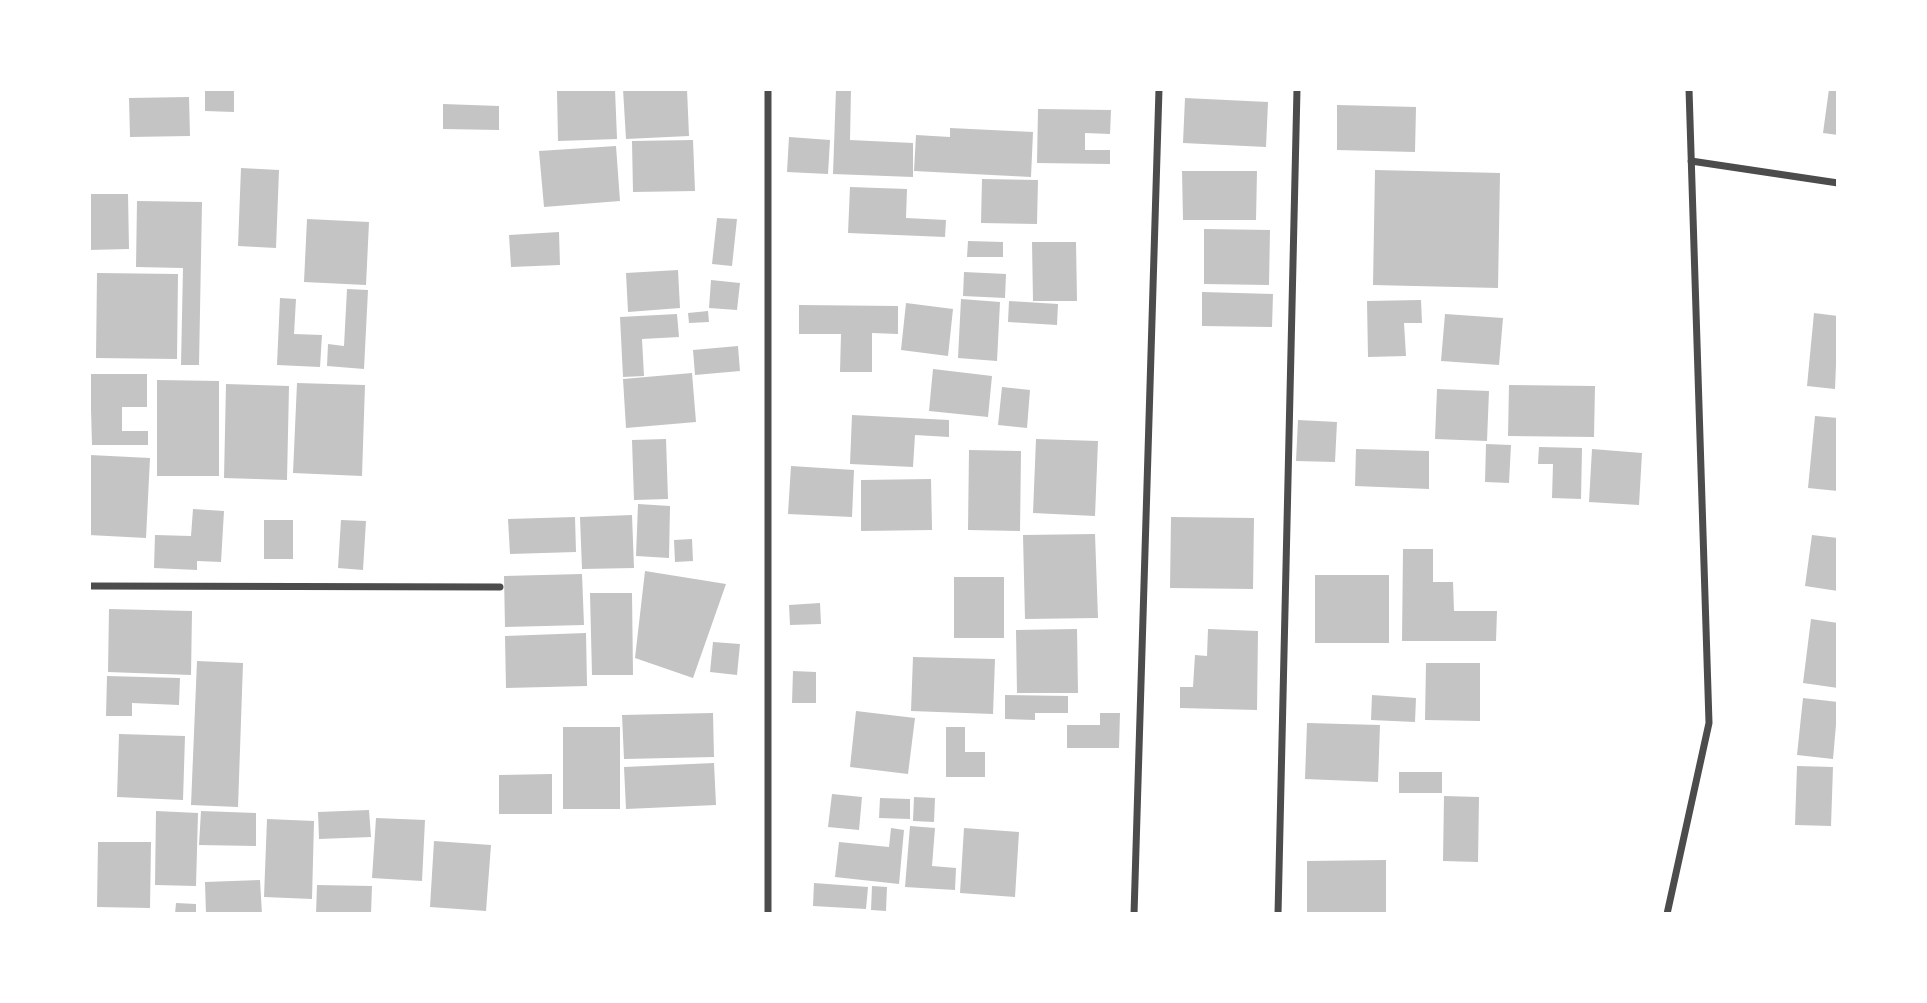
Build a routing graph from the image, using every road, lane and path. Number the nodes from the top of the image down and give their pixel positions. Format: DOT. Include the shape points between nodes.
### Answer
graph roads {
  1 [pos="768,89"];
  2 [pos="1159,89"];
  3 [pos="1297,89"];
  4 [pos="1689,89"];
  5 [pos="1691,161"];
  6 [pos="1838,183"];
  7 [pos="89,586"];
  8 [pos="500,587"];
  9 [pos="768,914"];
  10 [pos="1134,914"];
  11 [pos="1279,914"];
  12 [pos="1667,914"];
  1 -- 9 [label="street"];
  2 -- 10 [label="street"];
  3 -- 11 [label="street"];
  4 -- 5 [label="street"];
  5 -- 6 [label="street"];
  5 -- 12 [label="street" via="1709,723"];
  7 -- 8 [label="street"];
}
